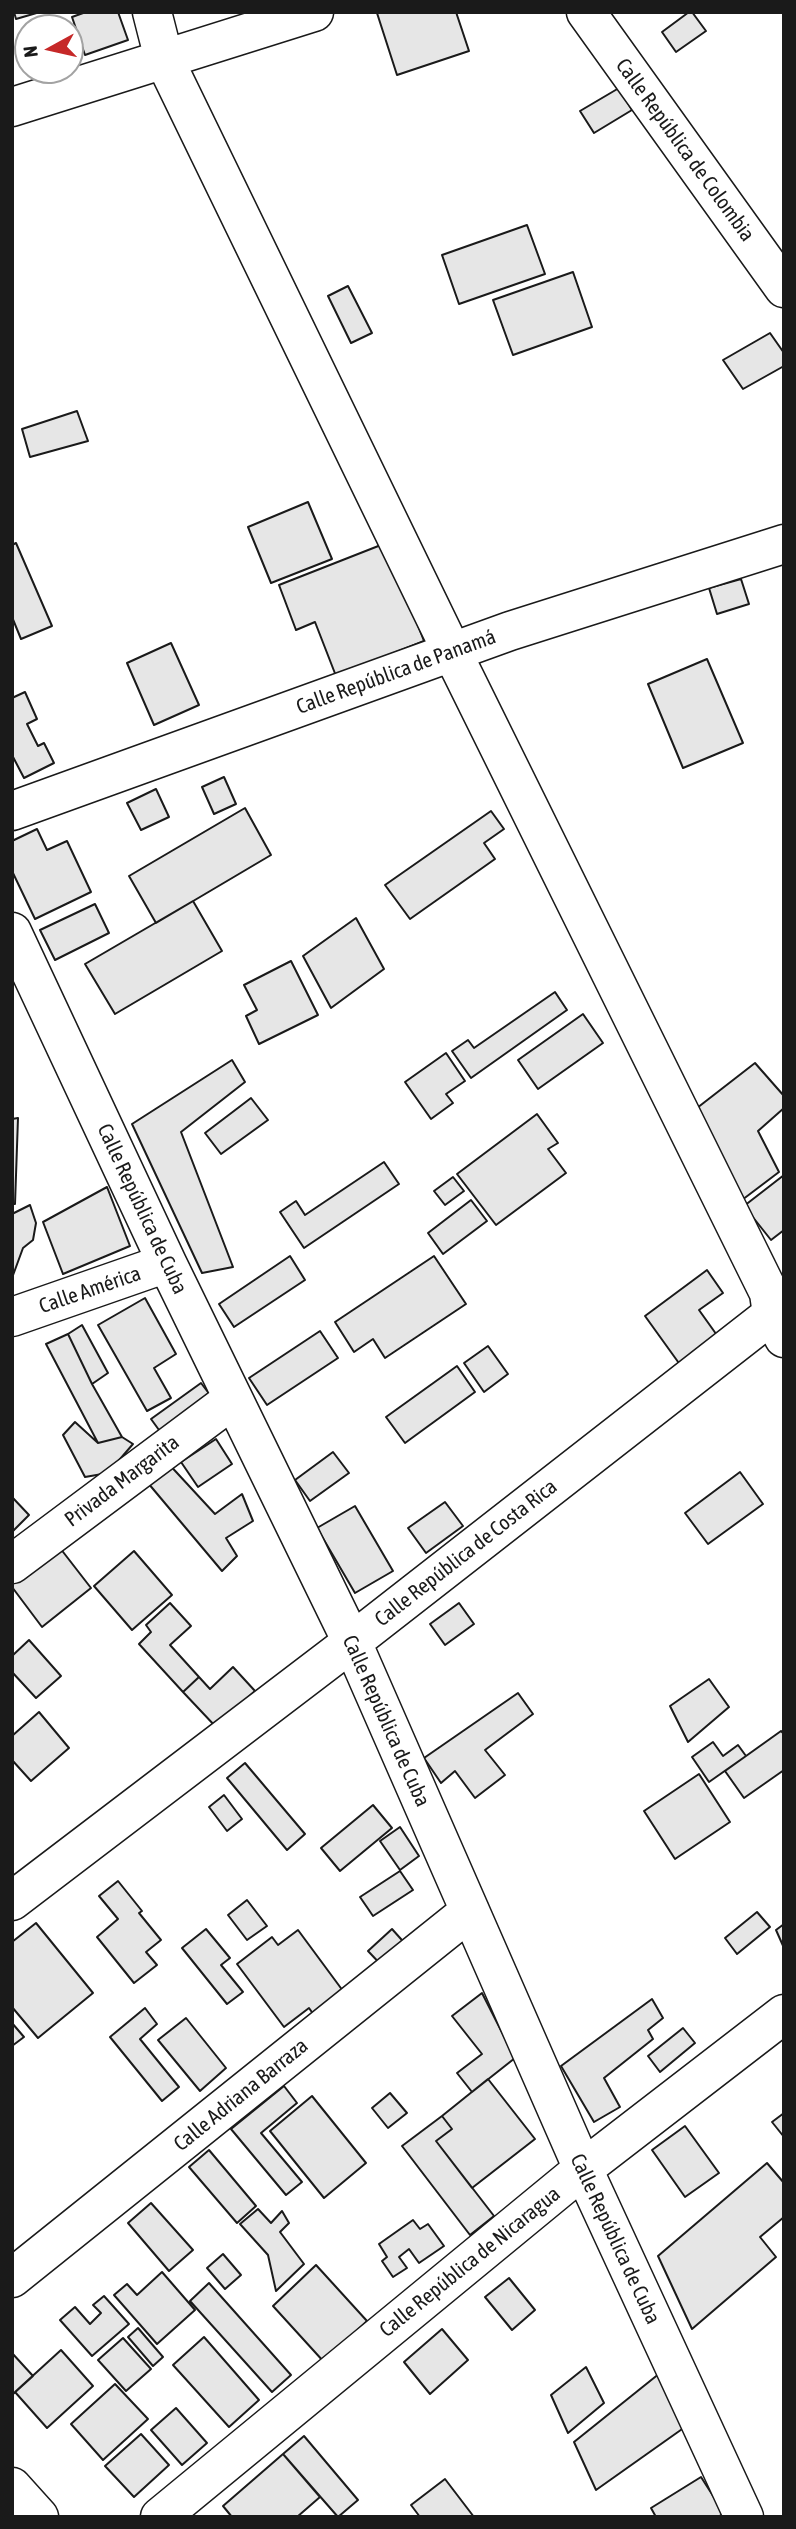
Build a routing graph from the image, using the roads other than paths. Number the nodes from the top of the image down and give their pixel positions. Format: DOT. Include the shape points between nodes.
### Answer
graph roads {
  1 [pos="152,12"];
  2 [pos="314,12"];
  3 [pos="586,12"];
  4 [pos="164,59"];
  5 [pos="12,107"];
  6 [pos="784,288"];
  7 [pos="784,544"];
  8 [pos="452,652"];
  9 [pos="12,811"];
  10 [pos="12,932"];
  11 [pos="167,1263"];
  12 [pos="12,1317"];
  13 [pos="780,1319"];
  14 [pos="233,1399"];
  15 [pos="12,1564"];
  16 [pos="352,1642"];
  17 [pos="12,1901"];
  18 [pos="470,1911"];
  19 [pos="784,2014"];
  20 [pos="583,2169"];
  21 [pos="12,2278"];
  22 [pos="12,2487"];
  23 [pos="39,2517"];
  24 [pos="160,2517"];
  25 [pos="744,2517"];
  1 -- 4 [label="street"];
  2 -- 4 [label="street"];
  3 -- 6 [label="street, Calle República de Colombia"];
  4 -- 5 [label="street"];
  4 -- 8 [label="street"];
  7 -- 8 [label="street, Calle República de Panamá"];
  8 -- 9 [label="street, Calle República de Panamá"];
  8 -- 13 [label="street"];
  10 -- 11 [label="street, Calle República de Cuba"];
  11 -- 12 [label="street, Calle América"];
  11 -- 14 [label="street, Calle República de Cuba"];
  13 -- 16 [label="street, Calle República de Costa Rica"];
  14 -- 15 [label="street, Privada Margarita"];
  14 -- 16 [label="street, Calle República de Cuba"];
  16 -- 17 [label="street, Calle República de Costa Rica"];
  16 -- 18 [label="street, Calle República de Cuba"];
  18 -- 20 [label="street, Calle República de Cuba"];
  18 -- 21 [label="street, Calle Adriana Barraza"];
  19 -- 20 [label="street, Calle República de Nicaragua"];
  20 -- 24 [label="street, Calle República de Nicaragua"];
  20 -- 25 [label="street, Calle República de Cuba"];
  22 -- 23 [label="street"];
}
